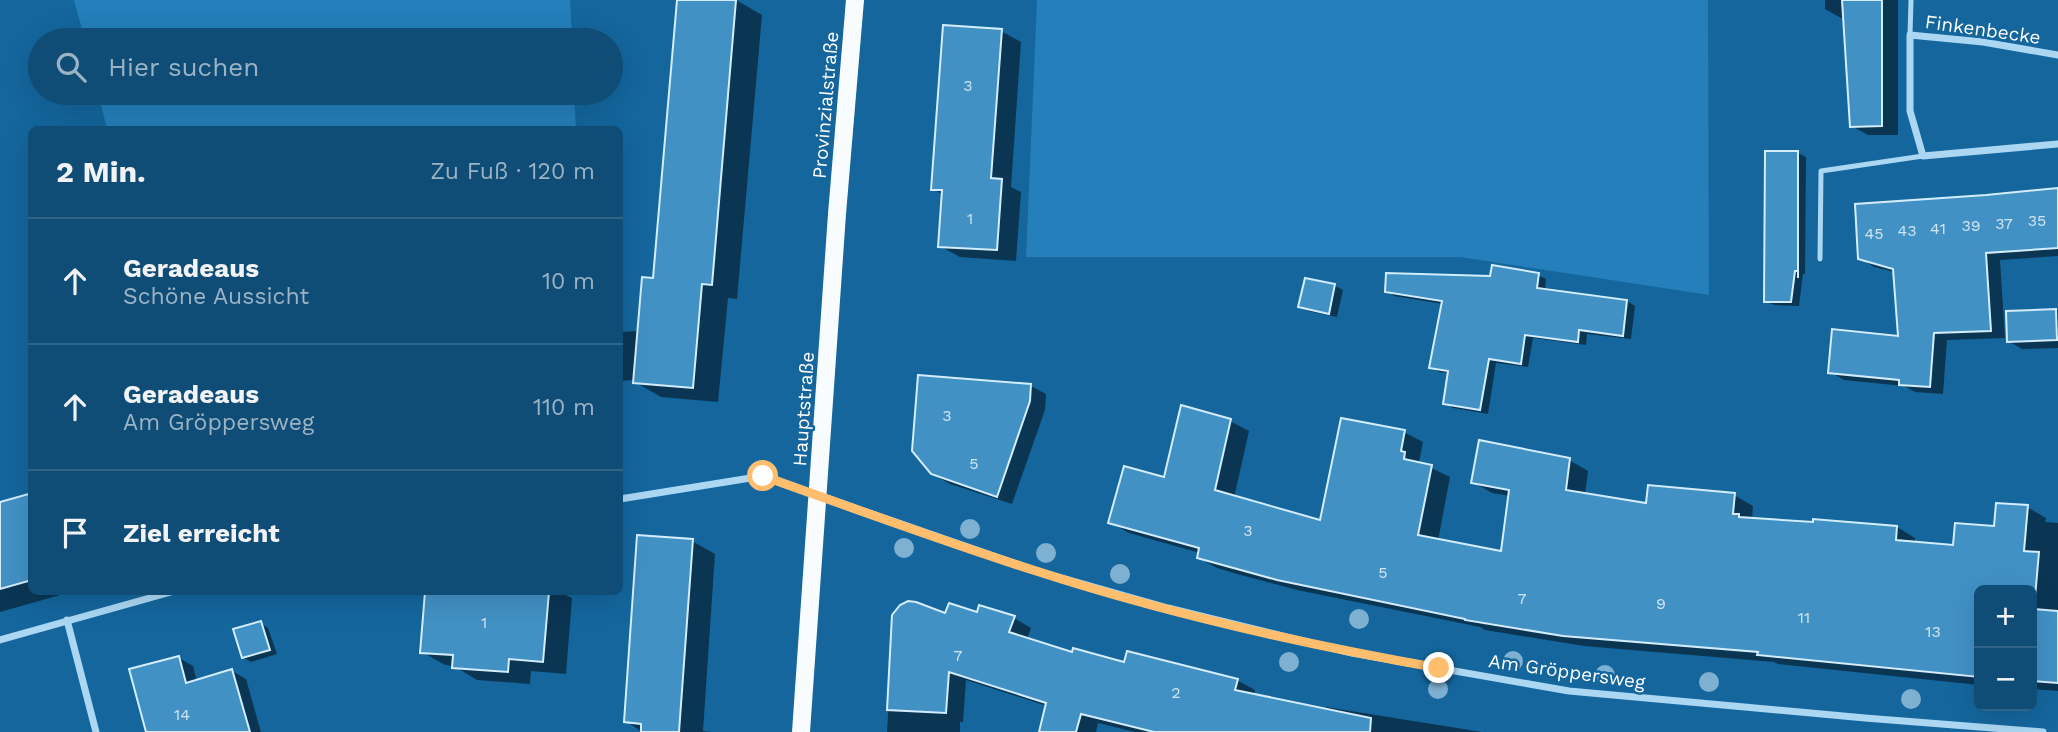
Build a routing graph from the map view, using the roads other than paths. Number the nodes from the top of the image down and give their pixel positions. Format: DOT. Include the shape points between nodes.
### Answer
graph roads {
  1 [pos="855,0"];
  2 [pos="1911,0"];
  3 [pos="1910,35"];
  4 [pos="2058,55"];
  5 [pos="2058,144"];
  6 [pos="1923,156"];
  7 [pos="837,214"];
  8 [pos="1820,259"];
  9 [pos="817,495"];
  10 [pos="623,499"];
  11 [pos="160,595"];
  12 [pos="67,620"];
  13 [pos="0,640"];
  14 [pos="96,732"];
  15 [pos="801,732"];
  16 [pos="2043,732"];
  1 -- 7 [label="main road, Provinzialstraße"];
  2 -- 3 [label="lane"];
  3 -- 4 [label="street, Finkenbecke"];
  3 -- 6 [label="street, Finkenbecke" via="1910,111"];
  5 -- 6 [label="street"];
  6 -- 8 [label="lane" via="1821,171"];
  7 -- 9 [label="main road, Hauptstraße"];
  9 -- 10 [label="street, Am Gröppersweg" via="763,476"];
  9 -- 15 [label="main road, Hauptstraße"];
  9 -- 16 [label="street, Am Gröppersweg" via="1034,570 1352,653 1569,691"];
  11 -- 12 [label="street"];
  12 -- 13 [label="street"];
  12 -- 14 [label="street"];
}
